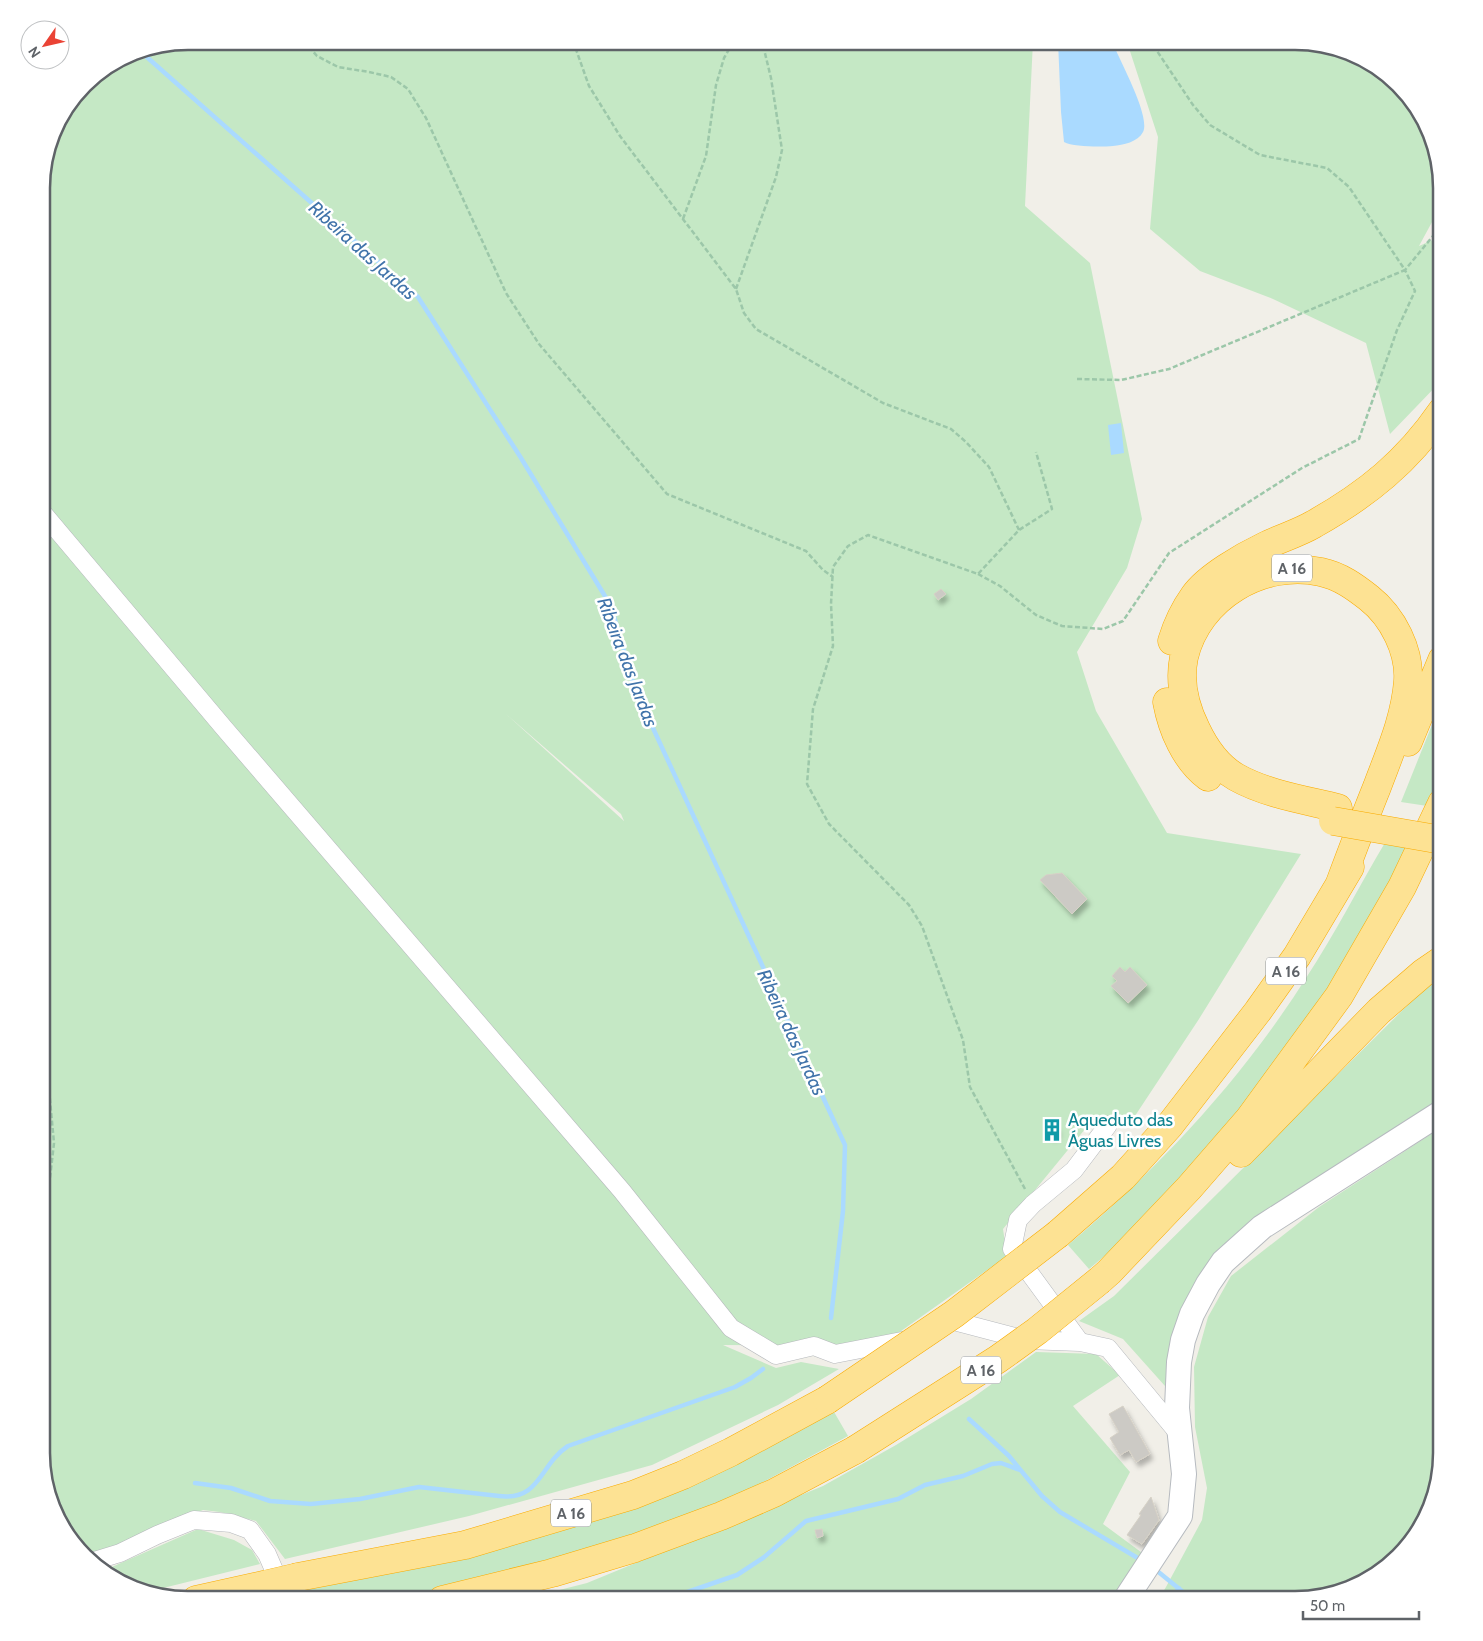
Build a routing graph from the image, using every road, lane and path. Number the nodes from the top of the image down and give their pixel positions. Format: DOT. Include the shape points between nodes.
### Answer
graph roads {
  1 [pos="311,50"];
  2 [pos="576,50"];
  3 [pos="729,50"];
  4 [pos="764,50"];
  5 [pos="1156,50"];
  6 [pos="683,219"];
  7 [pos="1433,235"];
  8 [pos="1405,270"];
  9 [pos="736,289"];
  10 [pos="1077,379"];
  11 [pos="1433,424"];
  12 [pos="1036,452"];
  13 [pos="50,521"];
  14 [pos="1019,530"];
  15 [pos="978,574"];
  16 [pos="833,576"];
  17 [pos="1433,682"];
  18 [pos="1335,815"];
  19 [pos="1433,822"];
  20 [pos="1433,825"];
  21 [pos="1433,838"];
  22 [pos="1340,883"];
  23 [pos="1433,966"];
  24 [pos="50,1100"];
  25 [pos="1433,1118"];
  26 [pos="1108,1125"];
  27 [pos="50,1187"];
  28 [pos="1033,1204"];
  29 [pos="1104,1276"];
  30 [pos="1080,1342"];
  31 [pos="1179,1434"];
  32 [pos="101,1559"];
  33 [pos="284,1587"];
  34 [pos="257,1591"];
  35 [pos="479,1591"];
  36 [pos="1131,1591"];
  1 -- 16 [label="path" via="338,67 391,77 408,89 426,118 506,294 539,344 667,494 806,551"];
  2 -- 6 [label="path" via="589,86 620,136"];
  3 -- 6 [label="path" via="716,85 706,156"];
  4 -- 9 [label="path" via="782,150 776,177"];
  5 -- 8 [label="path" via="1210,125 1260,155 1327,168 1349,187"];
  6 -- 9 [label="path"];
  7 -- 8 [label="path"];
  8 -- 10 [label="path" via="1169,369 1121,380"];
  8 -- 15 [label="path" via="1415,291 1397,330 1359,439 1302,468 1169,553 1123,621 1103,629 1062,626 1036,615 1000,586"];
  9 -- 14 [label="path" via="744,313 756,330 883,403 951,429 988,467"];
  11 -- 18 [label="highway, A 16" via="1400,464 1361,495 1313,525 1264,547 1219,573 1194,595 1179,620 1168,652 1164,685 1170,717 1182,745 1202,772 1234,795 1270,810"];
  12 -- 14 [label="path" via="1052,509"];
  13 -- 30 [label="street" via="622,1190 731,1328 776,1355 814,1346 835,1354 902,1342 950,1320 1026,1340"];
  14 -- 15 [label="path"];
  15 -- 16 [label="path" via="868,535 848,546 833,567"];
  16 -- 28 [label="path" via="833,646 813,709 807,784 829,824 909,906 922,926 963,1040 970,1087"];
  17 -- 22 [label="highway, A 16" via="1366,842"];
  18 -- 20 [label="highway, A 16"];
  18 -- 21 [label="highway, A 16, bridge"];
  18 -- 22 [label="highway, A 16" via="1236,777 1215,761 1188,712 1182,686 1184,657 1196,627 1213,605 1235,586 1260,575 1292,568 1322,572 1349,582 1375,602 1394,625 1405,653 1408,680 1400,726"];
  19 -- 29 [label="highway, A 16" via="1402,887 1339,996 1249,1119 1190,1188"];
  22 -- 33 [label="highway, A 16, bridge" via="1291,964 1253,1018 1176,1118 1123,1177 1058,1234 961,1309 827,1400 731,1452 633,1495 464,1544"];
  23 -- 29 [label="highway, A 16" via="1379,1011 1138,1255"];
  24 -- 27 [label="path" via="54,1143"];
  25 -- 31 [label="main road" via="1262,1228 1223,1262 1192,1314 1183,1340 1177,1381"];
  26 -- 28 [label="street" via="1074,1170"];
  28 -- 30 [label="street" via="1018,1220 1012,1249"];
  29 -- 35 [label="highway, A 16, bridge" via="998,1359 855,1450 774,1493 636,1548"];
  30 -- 31 [label="street" via="1108,1348"];
  31 -- 36 [label="main road" via="1184,1474 1180,1516"];
  32 -- 33 [label="street" via="194,1520 231,1523 250,1530"];
  33 -- 34 [label="highway, A 16"];
}
